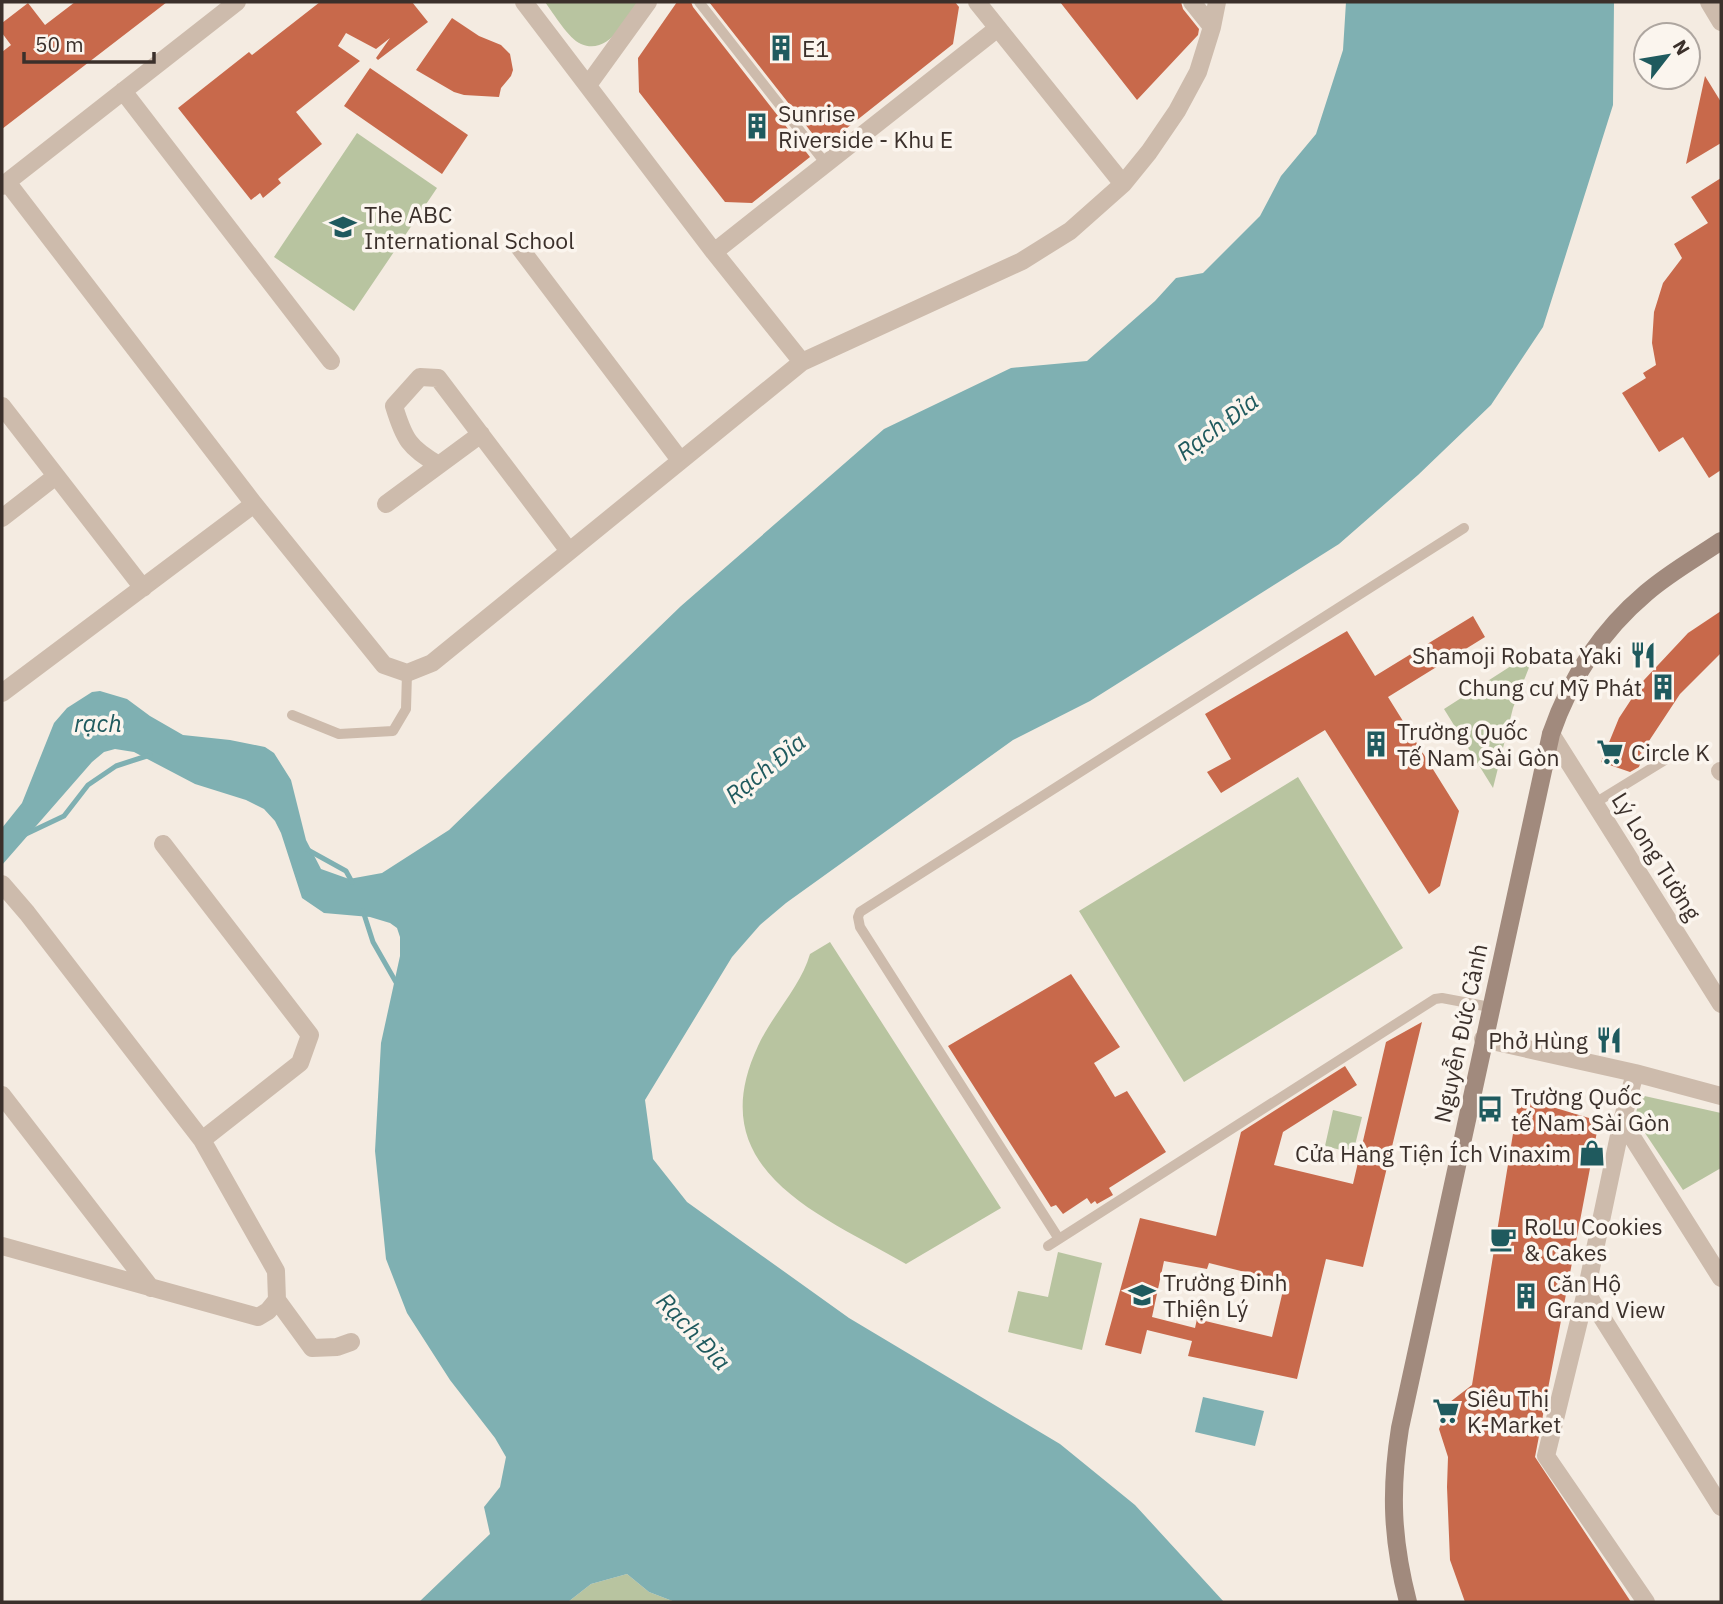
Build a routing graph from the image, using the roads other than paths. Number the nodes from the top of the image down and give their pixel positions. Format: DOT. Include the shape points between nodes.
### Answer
graph roads {
  1 [pos="237,2"];
  2 [pos="524,2"];
  3 [pos="648,2"];
  4 [pos="699,2"];
  5 [pos="978,2"];
  6 [pos="1192,2"];
  7 [pos="1217,2"];
  8 [pos="1709,2"];
  9 [pos="1721,22"];
  10 [pos="1212,27"];
  11 [pos="998,28"];
  12 [pos="588,85"];
  13 [pos="123,91"];
  14 [pos="826,164"];
  15 [pos="4,181"];
  16 [pos="1123,184"];
  17 [pos="513,239"];
  18 [pos="714,251"];
  19 [pos="331,361"];
  20 [pos="802,362"];
  21 [pos="2,406"];
  22 [pos="481,433"];
  23 [pos="680,460"];
  24 [pos="439,465"];
  25 [pos="56,476"];
  26 [pos="254,504"];
  27 [pos="386,504"];
  28 [pos="2,518"];
  29 [pos="1464,528"];
  30 [pos="1721,541"];
  31 [pos="569,551"];
  32 [pos="142,588"];
  33 [pos="407,673"];
  34 [pos="2,693"];
  35 [pos="292,715"];
  36 [pos="1551,734"];
  37 [pos="1665,760"];
  38 [pos="1595,803"];
  39 [pos="163,844"];
  40 [pos="2,884"];
  41 [pos="1721,1004"];
  42 [pos="1490,1007"];
  43 [pos="1483,1039"];
  44 [pos="1635,1073"];
  45 [pos="2,1096"];
  46 [pos="1721,1096"];
  47 [pos="2,1115"];
  48 [pos="20,1119"];
  49 [pos="1622,1121"];
  50 [pos="202,1139"];
  51 [pos="1059,1239"];
  52 [pos="1048,1246"];
  53 [pos="2,1247"];
  54 [pos="1721,1278"];
  55 [pos="151,1288"];
  56 [pos="1586,1292"];
  57 [pos="277,1300"];
  58 [pos="351,1342"];
  59 [pos="1721,1507"];
  60 [pos="1408,1602"];
  61 [pos="1646,1602"];
  1 -- 13 [label="street"];
  2 -- 12 [label="street"];
  3 -- 12 [label="street"];
  4 -- 14 [label="lane"];
  5 -- 11 [label="street"];
  6 -- 10 [label="street"];
  7 -- 10 [label="street"];
  8 -- 9 [label="street"];
  10 -- 16 [label="street" via="1198,72 1177,111"];
  11 -- 14 [label="street"];
  11 -- 16 [label="street"];
  12 -- 18 [label="street"];
  13 -- 15 [label="street"];
  13 -- 19 [label="street"];
  14 -- 18 [label="street"];
  15 -- 26 [label="street"];
  16 -- 20 [label="street" via="1070,231 1022,261"];
  17 -- 23 [label="street"];
  18 -- 20 [label="street"];
  20 -- 23 [label="street"];
  21 -- 25 [label="street"];
  22 -- 24 [label="street"];
  22 -- 24 [label="street" via="438,378 420,377 394,406 401,430 416,452"];
  22 -- 31 [label="street"];
  23 -- 31 [label="street"];
  24 -- 27 [label="street"];
  25 -- 28 [label="street"];
  25 -- 32 [label="street"];
  26 -- 32 [label="street"];
  26 -- 33 [label="street" via="384,665"];
  29 -- 51 [label="lane" via="860,912 860,927"];
  30 -- 36 [label="main road, Nguyễn Đức Cảnh" via="1647,592 1615,624 1577,675"];
  31 -- 33 [label="street" via="432,663"];
  32 -- 34 [label="street"];
  33 -- 35 [label="lane" via="406,709 393,731 339,734"];
  36 -- 38 [label="street, Lý Long Tường"];
  36 -- 42 [label="main road, Nguyễn Đức Cảnh"];
  37 -- 38 [label="lane"];
  38 -- 41 [label="street, Lý Long Tường"];
  39 -- 50 [label="street" via="310,1035 300,1063"];
  40 -- 50 [label="street"];
  42 -- 43 [label="main road, Nguyễn Đức Cảnh"];
  42 -- 51 [label="lane" via="1436,999"];
  43 -- 44 [label="street"];
  43 -- 60 [label="main road, Nguyễn Đức Cảnh" via="1395,1461 1395,1541"];
  44 -- 46 [label="street"];
  44 -- 49 [label="street"];
  45 -- 48 [label="street"];
  47 -- 48 [label="street"];
  48 -- 55 [label="street"];
  49 -- 54 [label="street"];
  49 -- 56 [label="street"];
  50 -- 57 [label="street" via="276,1271"];
  51 -- 52 [label="lane"];
  53 -- 55 [label="street"];
  55 -- 57 [label="street" via="258,1317"];
  56 -- 59 [label="street"];
  56 -- 61 [label="street" via="1546,1457"];
  57 -- 58 [label="street" via="312,1348"];
}
